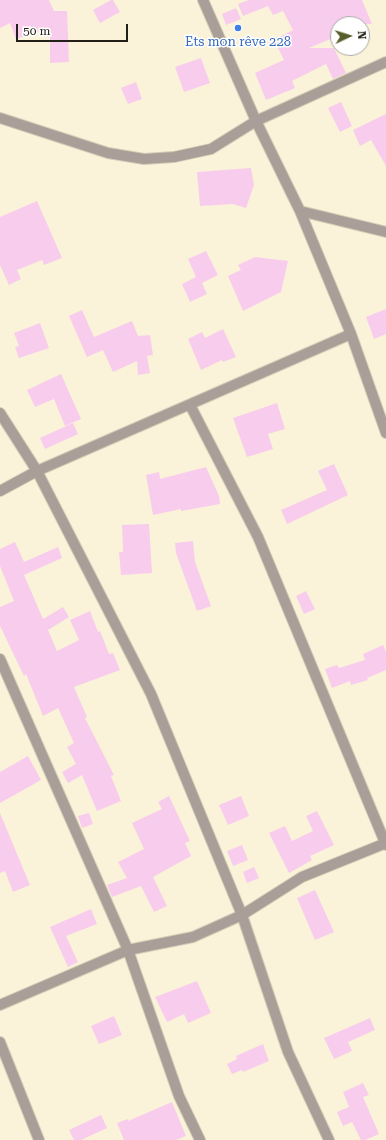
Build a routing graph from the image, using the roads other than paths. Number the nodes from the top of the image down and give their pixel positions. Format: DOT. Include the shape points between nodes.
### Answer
graph roads {
  1 [pos="203,0"];
  2 [pos="386,62"];
  3 [pos="0,118"];
  4 [pos="256,121"];
  5 [pos="300,212"];
  6 [pos="386,232"];
  7 [pos="351,334"];
  8 [pos="190,405"];
  9 [pos="0,413"];
  10 [pos="386,433"];
  11 [pos="37,471"];
  12 [pos="0,491"];
  13 [pos="0,659"];
  14 [pos="386,844"];
  15 [pos="242,916"];
  16 [pos="128,950"];
  17 [pos="0,1005"];
  18 [pos="0,1042"];
  19 [pos="39,1140"];
  20 [pos="200,1140"];
  21 [pos="329,1140"];
  1 -- 4 [label="street"];
  2 -- 4 [label="street"];
  3 -- 4 [label="street" via="108,153 144,159 174,157 211,149"];
  4 -- 5 [label="street"];
  5 -- 6 [label="street"];
  5 -- 7 [label="street"];
  7 -- 8 [label="street"];
  7 -- 10 [label="street"];
  8 -- 11 [label="street"];
  8 -- 14 [label="street" via="258,537"];
  9 -- 11 [label="street"];
  11 -- 12 [label="street"];
  11 -- 15 [label="street" via="150,694"];
  13 -- 16 [label="street"];
  14 -- 15 [label="street" via="302,877"];
  15 -- 16 [label="street" via="193,937"];
  15 -- 21 [label="street" via="288,1052"];
  16 -- 17 [label="street"];
  16 -- 20 [label="street" via="179,1096"];
  18 -- 19 [label="street"];
}
